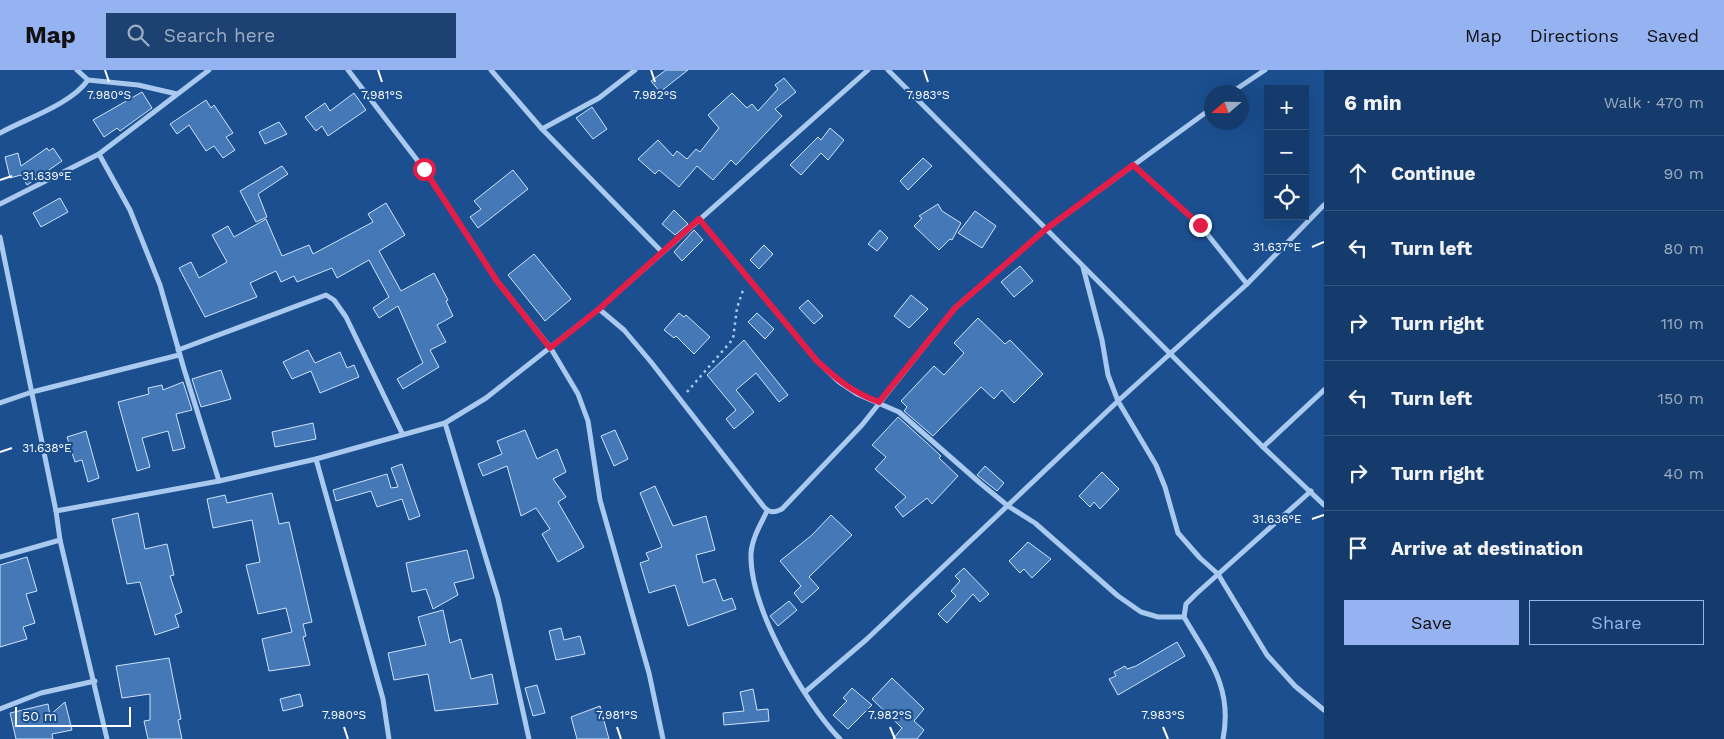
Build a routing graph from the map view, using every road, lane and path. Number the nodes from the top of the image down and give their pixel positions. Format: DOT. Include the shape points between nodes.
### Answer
graph roads {
  1 [pos="78,70"];
  2 [pos="208,70"];
  3 [pos="348,70"];
  4 [pos="491,70"];
  5 [pos="635,70"];
  6 [pos="868,70"];
  7 [pos="888,70"];
  8 [pos="1265,70"];
  9 [pos="88,80"];
  10 [pos="1242,85"];
  11 [pos="177,94"];
  12 [pos="1204,114"];
  13 [pos="542,129"];
  14 [pos="0,133"];
  15 [pos="99,154"];
  16 [pos="1133,165"];
  17 [pos="0,204"];
  18 [pos="1324,206"];
  19 [pos="699,219"];
  20 [pos="1046,229"];
  21 [pos="0,240"];
  22 [pos="662,252"];
  23 [pos="1082,265"];
  24 [pos="747,279"];
  25 [pos="1247,284"];
  26 [pos="599,309"];
  27 [pos="550,348"];
  28 [pos="179,352"];
  29 [pos="1171,353"];
  30 [pos="1324,390"];
  31 [pos="32,392"];
  32 [pos="680,401"];
  33 [pos="1118,401"];
  34 [pos="879,402"];
  35 [pos="0,403"];
  36 [pos="445,422"];
  37 [pos="402,433"];
  38 [pos="1263,447"];
  39 [pos="316,459"];
  40 [pos="219,481"];
  41 [pos="1311,492"];
  42 [pos="1324,504"];
  43 [pos="1008,506"];
  44 [pos="56,511"];
  45 [pos="768,511"];
  46 [pos="60,540"];
  47 [pos="0,556"];
  48 [pos="1218,574"];
  49 [pos="1184,617"];
  50 [pos="95,681"];
  51 [pos="806,692"];
  52 [pos="0,709"];
  53 [pos="1324,710"];
  54 [pos="1224,738"];
  55 [pos="107,739"];
  56 [pos="389,739"];
  57 [pos="529,739"];
  58 [pos="663,739"];
  59 [pos="840,739"];
  60 [pos="1216,739"];
  1 -- 9 [label="street"];
  2 -- 11 [label="street"];
  3 -- 27 [label="street" via="424,169 497,281"];
  4 -- 13 [label="street"];
  5 -- 13 [label="street" via="599,98"];
  6 -- 19 [label="street"];
  7 -- 20 [label="street"];
  8 -- 10 [label="street"];
  9 -- 11 [label="street" via="138,85"];
  9 -- 14 [label="street" via="82,89 47,111"];
  11 -- 15 [label="street"];
  12 -- 16 [label="street"];
  13 -- 22 [label="street"];
  15 -- 17 [label="street"];
  15 -- 28 [label="street" via="143,239"];
  16 -- 20 [label="street"];
  16 -- 25 [label="street" via="1200,225"];
  18 -- 25 [label="street"];
  19 -- 22 [label="street"];
  19 -- 24 [label="street"];
  20 -- 23 [label="street"];
  20 -- 34 [label="street" via="955,308"];
  21 -- 31 [label="street"];
  22 -- 26 [label="street"];
  23 -- 29 [label="street"];
  23 -- 33 [label="street" via="1100,330 1108,375"];
  24 -- 32 [label="path" via="737,308 734,339"];
  24 -- 34 [label="street" via="839,382 857,394"];
  25 -- 29 [label="street"];
  26 -- 27 [label="street"];
  26 -- 32 [label="street" via="629,336"];
  27 -- 36 [label="street" via="486,398"];
  27 -- 58 [label="street" via="578,394 588,421 600,500 650,673"];
  28 -- 31 [label="street"];
  28 -- 37 [label="street" via="326,295 334,300 346,317"];
  28 -- 40 [label="street"];
  29 -- 33 [label="street"];
  29 -- 38 [label="street"];
  30 -- 38 [label="street"];
  31 -- 35 [label="street"];
  31 -- 44 [label="street"];
  32 -- 45 [label="street"];
  33 -- 43 [label="street"];
  33 -- 48 [label="street" via="1156,465 1178,533"];
  34 -- 43 [label="street" via="899,412"];
  34 -- 45 [label="street" via="862,425 782,510"];
  36 -- 37 [label="street"];
  36 -- 57 [label="street" via="498,598"];
  37 -- 39 [label="street"];
  38 -- 41 [label="street"];
  39 -- 40 [label="street"];
  39 -- 56 [label="street" via="382,699"];
  40 -- 44 [label="street"];
  41 -- 42 [label="street"];
  41 -- 48 [label="street"];
  43 -- 49 [label="street" via="1034,523 1141,612 1158,617"];
  43 -- 51 [label="street"];
  44 -- 46 [label="street"];
  45 -- 51 [label="street" via="753,541 756,593 768,626"];
  46 -- 47 [label="street"];
  46 -- 50 [label="street"];
  48 -- 49 [label="street" via="1186,604"];
  48 -- 53 [label="street" via="1267,655 1295,686"];
  49 -- 54 [label="street" via="1223,688"];
  50 -- 52 [label="street" via="41,694"];
  50 -- 55 [label="street"];
  51 -- 59 [label="street"];
  54 -- 60 [label="street"];
}
